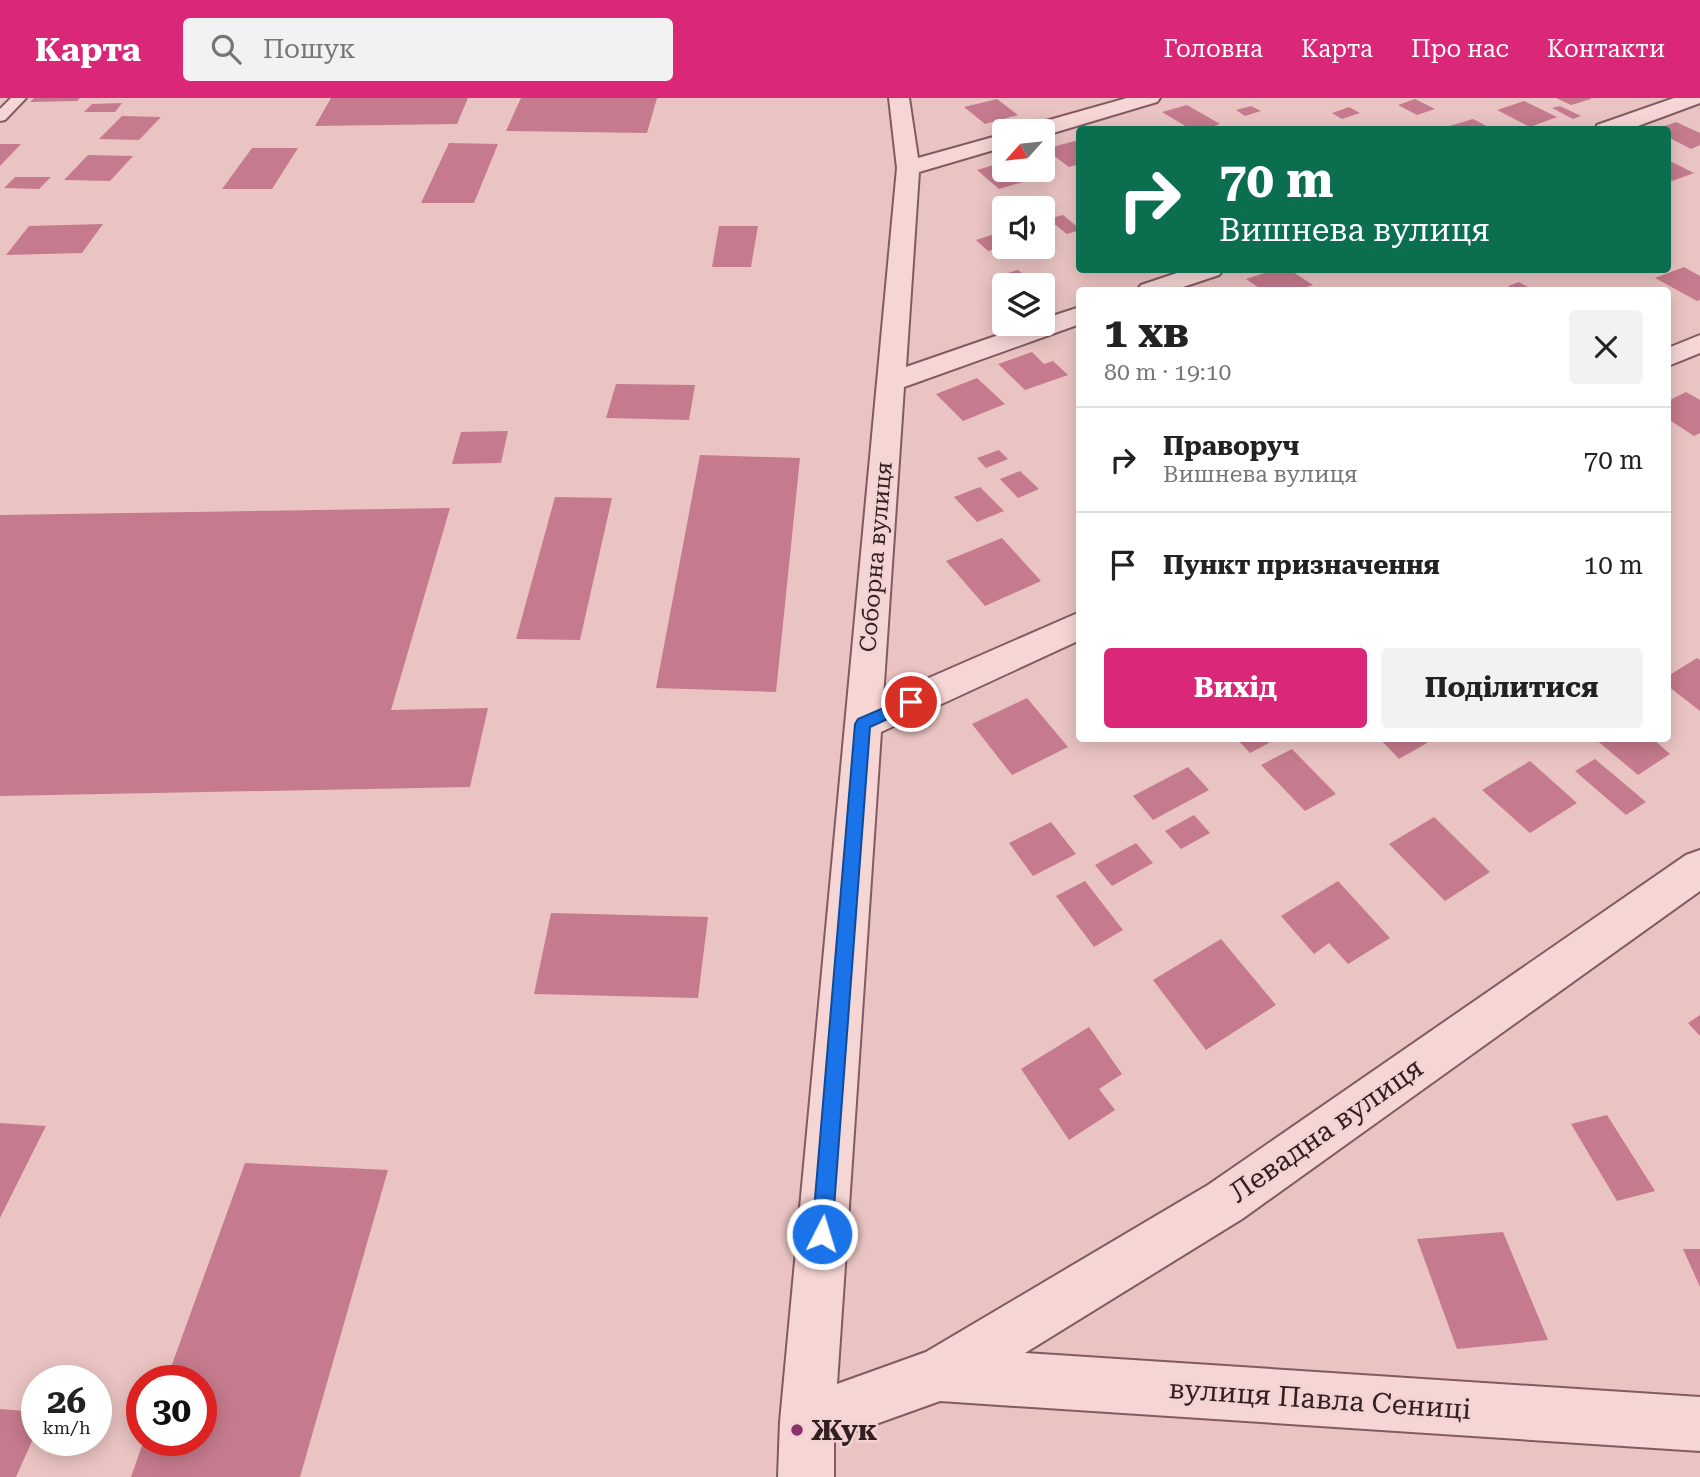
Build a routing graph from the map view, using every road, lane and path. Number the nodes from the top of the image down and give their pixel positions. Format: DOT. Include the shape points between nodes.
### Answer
graph roads {
  1 [pos="19,98"];
  2 [pos="899,98"];
  3 [pos="1150,98"];
  4 [pos="1694,98"];
  5 [pos="0,117"];
  6 [pos="1055,126"];
  7 [pos="1616,126"];
  8 [pos="992,144"];
  9 [pos="908,168"];
  10 [pos="1201,273"];
  11 [pos="1159,287"];
  12 [pos="1076,317"];
  13 [pos="1700,343"];
  14 [pos="1671,357"];
  15 [pos="891,382"];
  16 [pos="1076,627"];
  17 [pos="863,724"];
  18 [pos="1700,868"];
  19 [pos="940,1374"];
  20 [pos="807,1422"];
  21 [pos="1700,1424"];
  22 [pos="806,1477"];
  1 -- 5 [label="lane"];
  2 -- 9 [label="street, Соборна вулиця"];
  3 -- 6 [label="street"];
  4 -- 7 [label="street"];
  8 -- 9 [label="street"];
  9 -- 15 [label="street, Соборна вулиця"];
  10 -- 11 [label="street"];
  12 -- 15 [label="street"];
  13 -- 14 [label="street"];
  15 -- 17 [label="street, Соборна вулиця"];
  16 -- 17 [label="street"];
  17 -- 20 [label="street, Соборна вулиця"];
  18 -- 19 [label="street, Левадна вулиця" via="1225,1202"];
  19 -- 20 [label="street"];
  19 -- 21 [label="street, вулиця Павла Сениці"];
  20 -- 22 [label="street, Соборна вулиця"];
}
